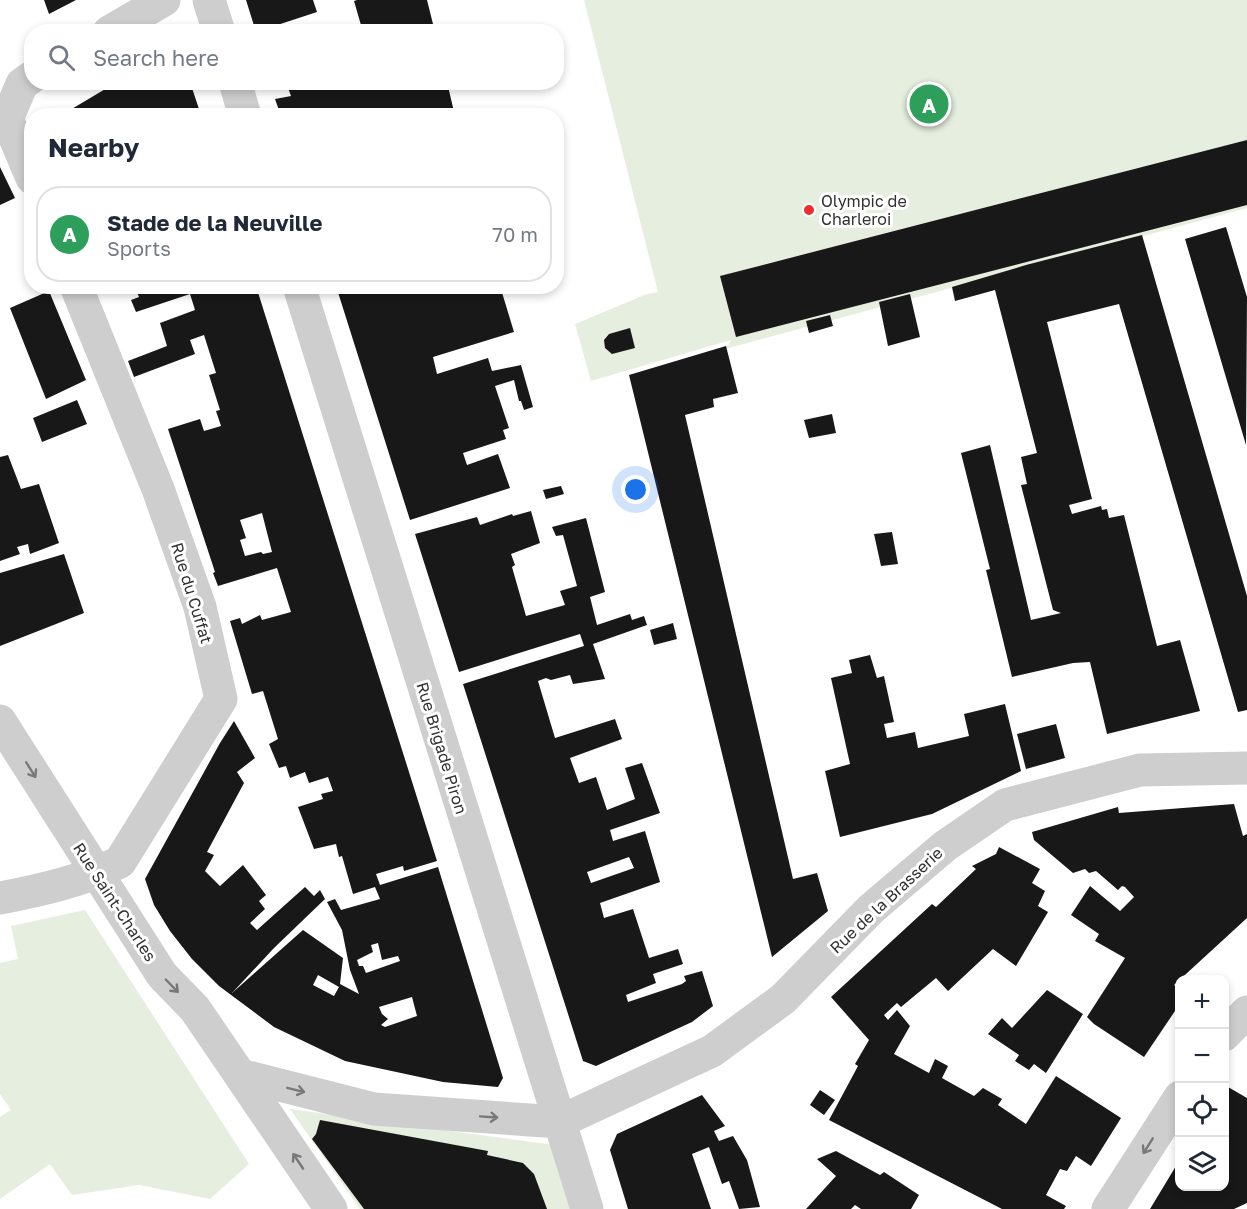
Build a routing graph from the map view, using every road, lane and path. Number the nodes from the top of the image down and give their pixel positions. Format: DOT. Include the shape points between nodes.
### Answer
graph roads {
  1 [pos="164,0"];
  2 [pos="209,0"];
  3 [pos="123,24"];
  4 [pos="216,24"];
  5 [pos="24,83"];
  6 [pos="237,90"];
  7 [pos="243,108"];
  8 [pos="24,158"];
  9 [pos="79,294"];
  10 [pos="301,294"];
  11 [pos="0,721"];
  12 [pos="1247,768"];
  13 [pos="96,874"];
  14 [pos="0,898"];
  15 [pos="1247,1012"];
  16 [pos="1229,1030"];
  17 [pos="240,1075"];
  18 [pos="1175,1102"];
  19 [pos="559,1122"];
  20 [pos="331,1209"];
  21 [pos="587,1209"];
  22 [pos="1108,1209"];
  1 -- 3 [label="street"];
  2 -- 4 [label="street"];
  5 -- 8 [label="street" via="8,119"];
  6 -- 7 [label="street"];
  9 -- 13 [label="street, Rue du Cuffat" via="158,489 200,607 221,699 120,862"];
  10 -- 19 [label="street, Rue Brigade Piron"];
  11 -- 13 [label="street, Rue Saint-Charles, one-way"];
  12 -- 19 [label="street, Rue de la Brasserie" via="1140,770 1005,805 945,846 871,909 783,999 712,1051"];
  13 -- 14 [label="street, Rue du Cuffat"];
  13 -- 17 [label="street, Rue Saint-Charles, one-way" via="162,975 195,1009"];
  15 -- 16 [label="street"];
  17 -- 19 [label="street, one-way" via="374,1109"];
  20 -- 17 [label="street, Rue Saint-Charles, one-way"];
  18 -- 22 [label="street, one-way"];
  19 -- 21 [label="street, Rue Brigade Piron"];
}
